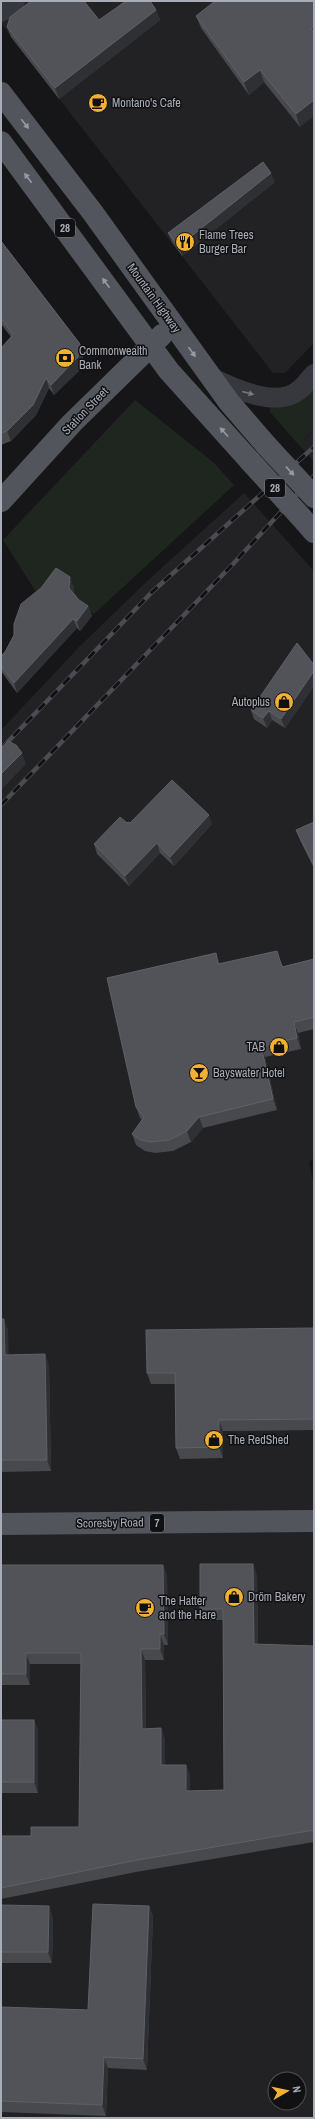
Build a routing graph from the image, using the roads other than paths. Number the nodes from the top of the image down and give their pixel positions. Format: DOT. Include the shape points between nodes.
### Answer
graph roads {
  1 [pos="15,1"];
  2 [pos="1,12"];
  3 [pos="1,93"];
  4 [pos="1,142"];
  5 [pos="173,325"];
  6 [pos="151,345"];
  7 [pos="314,374"];
  8 [pos="212,378"];
  9 [pos="314,497"];
  10 [pos="1,501"];
  11 [pos="307,524"];
  12 [pos="314,1521"];
  13 [pos="1,1524"];
  1 -- 2 [label="street"];
  3 -- 5 [label="main road, Mountain Highway / 28, one-way" via="93,213"];
  6 -- 4 [label="main road, 28, one-way"];
  5 -- 6 [label="main road, Station Street"];
  5 -- 8 [label="main road, Mountain Highway / 28, one-way"];
  6 -- 10 [label="main road, Station Street" via="72,423"];
  11 -- 6 [label="main road, 28, one-way, bridge" via="169,371"];
  8 -- 7 [label="street, one-way" via="239,391 276,397 298,391"];
  8 -- 9 [label="main road, Mountain Highway / 28, one-way, bridge" via="229,402"];
  12 -- 13 [label="main road, Scoresby Road / 7"];
}
